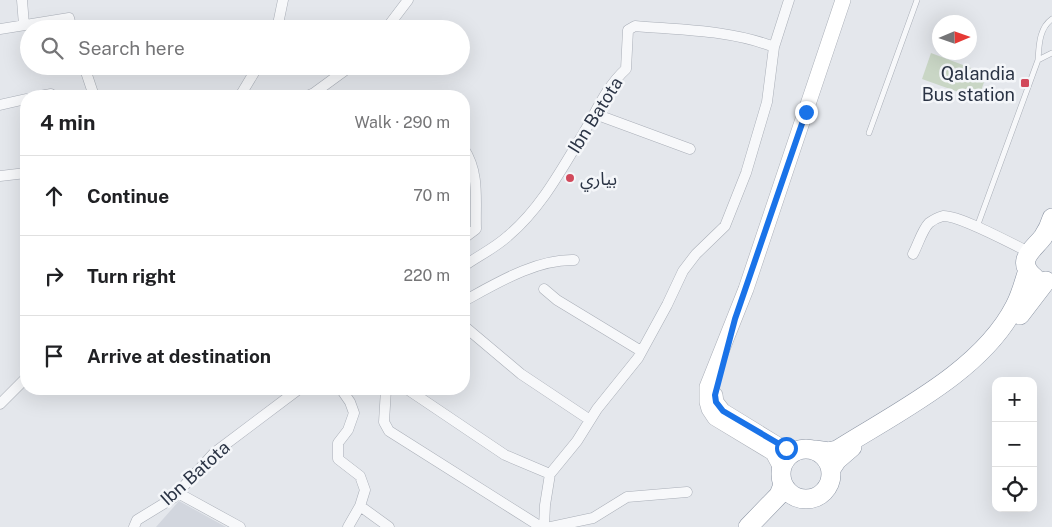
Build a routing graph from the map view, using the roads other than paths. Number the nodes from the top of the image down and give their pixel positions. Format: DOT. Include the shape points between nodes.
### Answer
graph roads {
  1 [pos="22,0"];
  2 [pos="283,0"];
  3 [pos="408,0"];
  4 [pos="788,0"];
  5 [pos="843,0"];
  6 [pos="917,0"];
  7 [pos="1052,19"];
  8 [pos="24,20"];
  9 [pos="55,20"];
  10 [pos="69,20"];
  11 [pos="278,20"];
  12 [pos="393,20"];
  13 [pos="20,26"];
  14 [pos="0,28"];
  15 [pos="774,47"];
  16 [pos="1052,53"];
  17 [pos="1038,60"];
  18 [pos="87,75"];
  19 [pos="252,75"];
  20 [pos="339,75"];
  21 [pos="92,90"];
  22 [pos="243,90"];
  23 [pos="318,90"];
  24 [pos="20,100"];
  25 [pos="0,105"];
  26 [pos="595,114"];
  27 [pos="869,133"];
  28 [pos="690,149"];
  29 [pos="470,158"];
  30 [pos="20,174"];
  31 [pos="0,176"];
  32 [pos="1052,218"];
  33 [pos="977,227"];
  34 [pos="470,233"];
  35 [pos="1036,253"];
  36 [pos="913,254"];
  37 [pos="574,260"];
  38 [pos="470,262"];
  39 [pos="1050,284"];
  40 [pos="544,289"];
  41 [pos="470,298"];
  42 [pos="470,331"];
  43 [pos="642,352"];
  44 [pos="20,384"];
  45 [pos="291,395"];
  46 [pos="345,395"];
  47 [pos="386,395"];
  48 [pos="416,395"];
  49 [pos="0,404"];
  50 [pos="590,420"];
  51 [pos="736,425"];
  52 [pos="806,450"];
  53 [pos="831,469"];
  54 [pos="550,474"];
  55 [pos="782,476"];
  56 [pos="687,492"];
  57 [pos="178,493"];
  58 [pos="802,500"];
  59 [pos="360,506"];
  60 [pos="135,523"];
  61 [pos="240,527"];
  62 [pos="348,527"];
  63 [pos="389,527"];
  64 [pos="543,527"];
  65 [pos="552,527"];
  66 [pos="748,527"];
  67 [pos="758,527"];
  1 -- 8 [label="street"];
  2 -- 11 [label="street"];
  3 -- 12 [label="street"];
  4 -- 15 [label="street"];
  5 -- 51 [label="street" via="735,319 707,387 709,410"];
  6 -- 27 [label="lane"];
  7 -- 17 [label="lane" via="1045,25 1040,39"];
  9 -- 10 [label="street"];
  13 -- 14 [label="street"];
  15 -- 26 [label="street, Ibn Batota" via="723,34 635,26 628,30 626,69 610,87"];
  15 -- 43 [label="street" via="767,102 746,173 725,226 683,271"];
  16 -- 17 [label="lane"];
  17 -- 33 [label="lane"];
  18 -- 21 [label="street"];
  19 -- 22 [label="street"];
  20 -- 23 [label="street"];
  24 -- 25 [label="street"];
  26 -- 28 [label="street"];
  26 -- 38 [label="street, Ibn Batota" via="539,206 508,237"];
  29 -- 34 [label="street" via="476,177 476,228"];
  30 -- 31 [label="street"];
  32 -- 35 [label="highway"];
  33 -- 35 [label="street"];
  33 -- 36 [label="street" via="944,216 935,219 928,224"];
  35 -- 39 [label="highway" via="1035,278"];
  35 -- 52 [label="highway" via="1008,318 968,364 942,385 837,450"];
  37 -- 41 [label="street" via="527,270"];
  39 -- 53 [label="highway" via="1034,295 1003,338 972,372 848,450"];
  40 -- 43 [label="street"];
  42 -- 50 [label="street" via="521,374"];
  43 -- 50 [label="street"];
  44 -- 49 [label="street"];
  45 -- 57 [label="street, Ibn Batota" via="214,453"];
  46 -- 59 [label="street" via="354,413 348,430 338,443 338,459 360,476 365,490"];
  47 -- 64 [label="street" via="384,422 390,431"];
  48 -- 54 [label="street" via="505,455"];
  50 -- 54 [label="street"];
  51 -- 52 [label="street" via="780,446"];
  51 -- 55 [label="street" via="773,453"];
  52 -- 53 [label="highway" via="822,454"];
  52 -- 55 [label="highway" via="791,454 785,460"];
  53 -- 58 [label="highway" via="830,484 825,492"];
  54 -- 64 [label="street"];
  55 -- 58 [label="highway" via="788,492"];
  55 -- 66 [label="highway" via="779,495"];
  56 -- 65 [label="street" via="627,497 593,518"];
  57 -- 60 [label="street, Ibn Batota"];
  57 -- 61 [label="street"];
  58 -- 67 [label="highway" via="788,501 779,506"];
  59 -- 62 [label="street"];
  59 -- 63 [label="street"];
}
